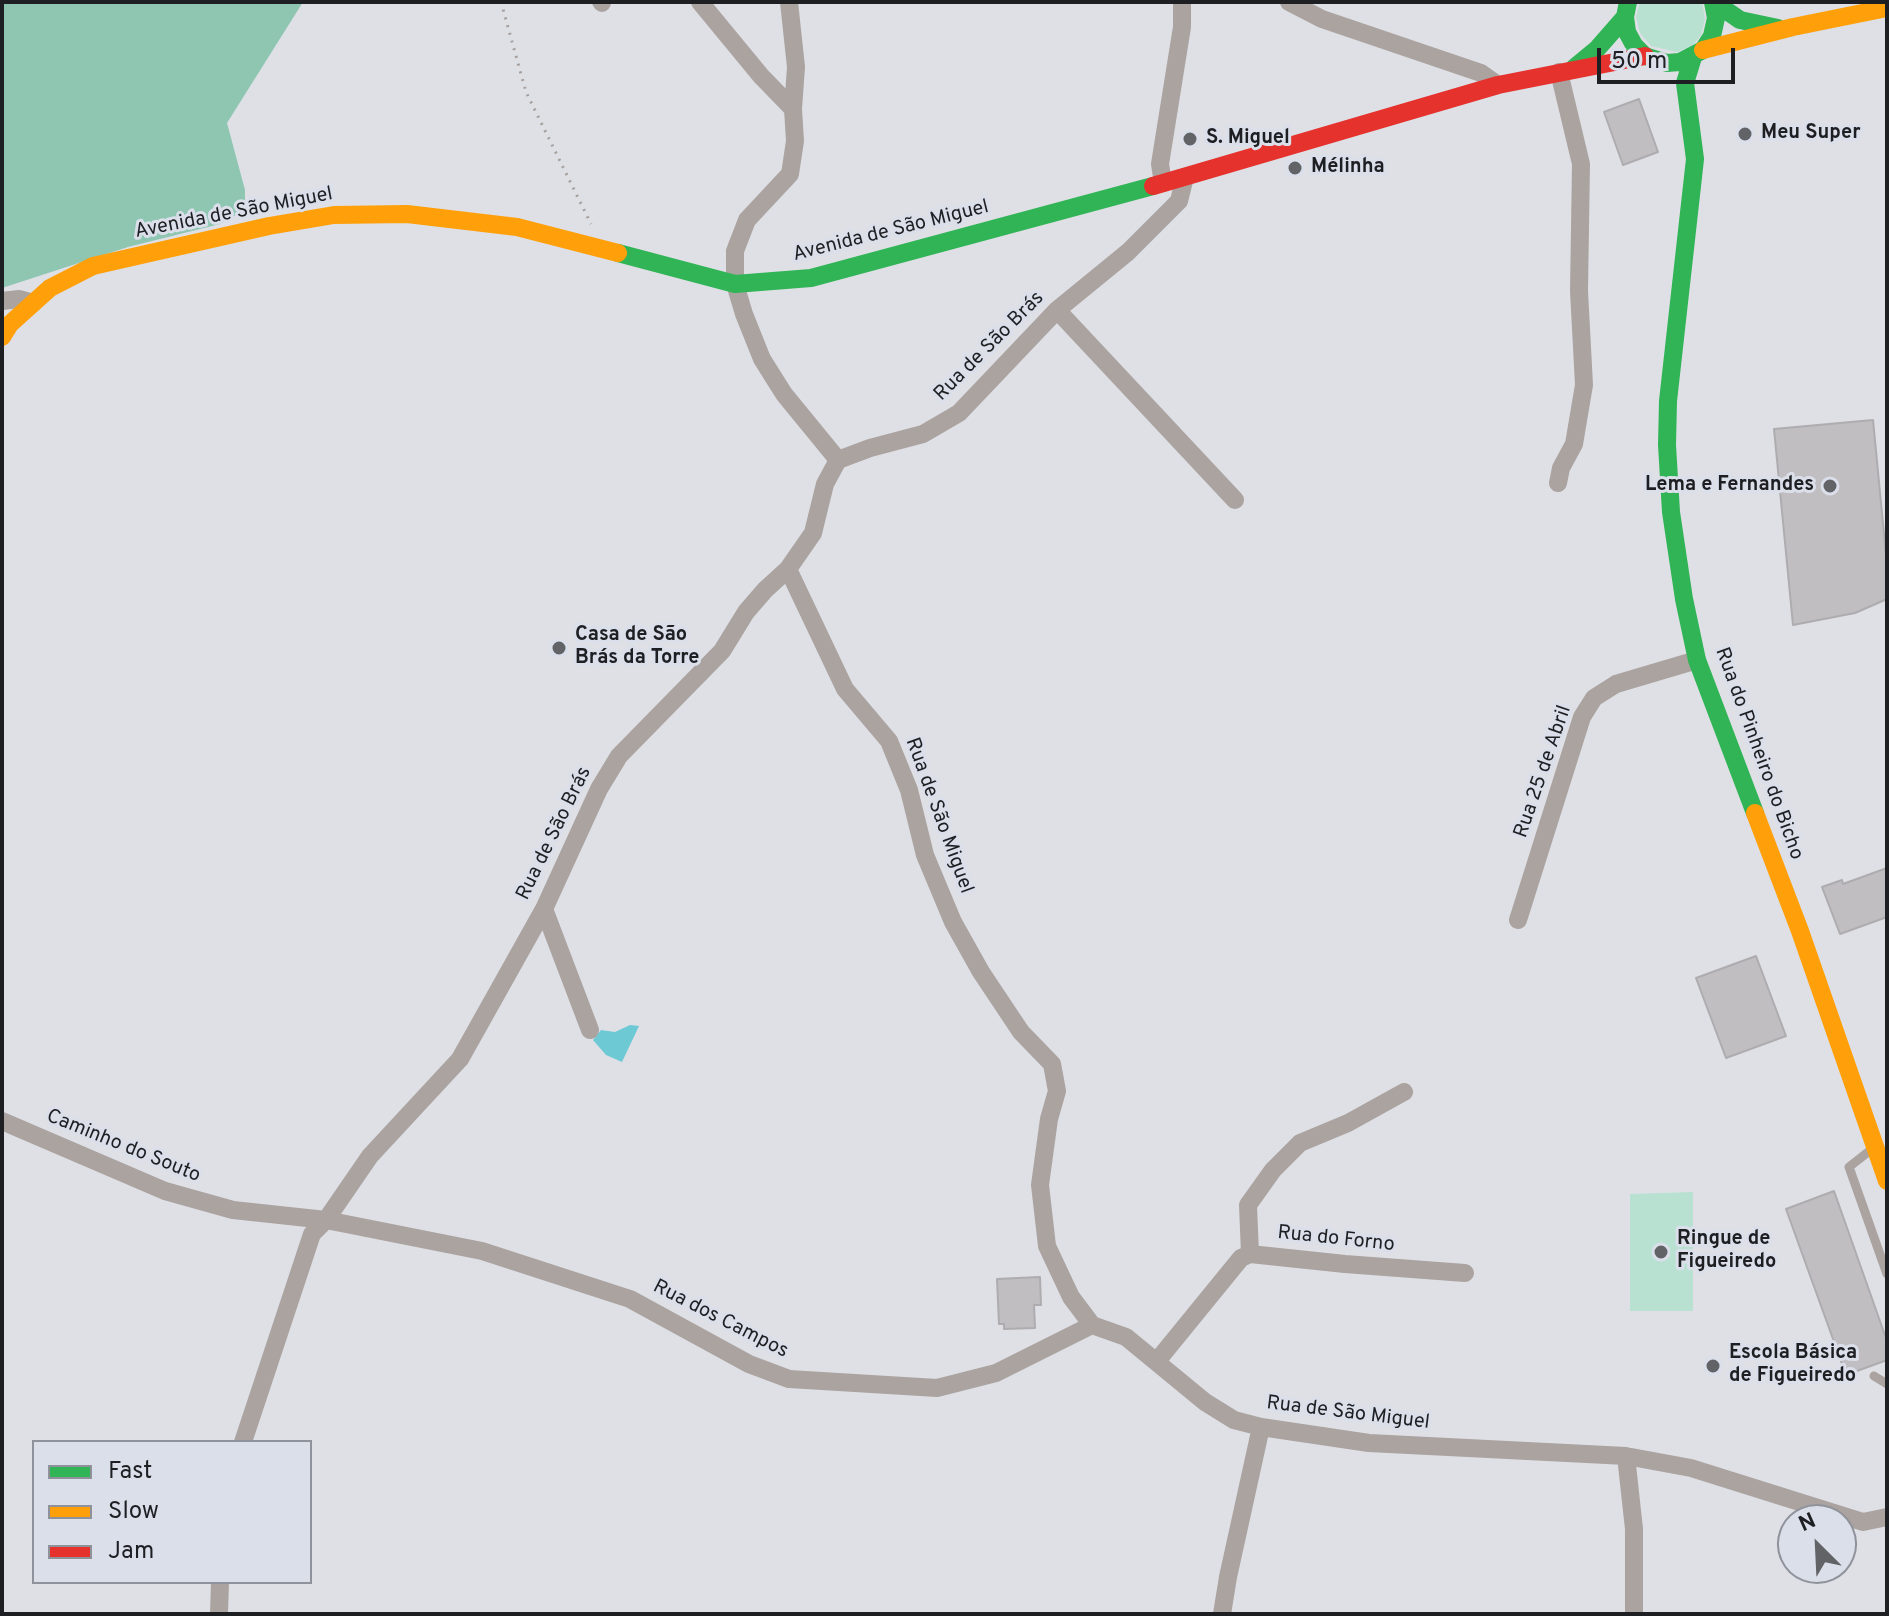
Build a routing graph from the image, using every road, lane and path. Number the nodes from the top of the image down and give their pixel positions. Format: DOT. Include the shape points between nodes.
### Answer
graph roads {
  1 [pos="501,2"];
  2 [pos="700,2"];
  3 [pos="789,2"];
  4 [pos="1182,2"];
  5 [pos="1289,2"];
  6 [pos="1714,2"];
  7 [pos="1887,8"];
  8 [pos="1626,9"];
  9 [pos="1793,27"];
  10 [pos="1698,54"];
  11 [pos="1649,58"];
  12 [pos="1565,71"];
  13 [pos="1498,85"];
  14 [pos="793,109"];
  15 [pos="1691,135"];
  16 [pos="1185,177"];
  17 [pos="1163,183"];
  18 [pos="603,248"];
  19 [pos="735,284"];
  20 [pos="2,301"];
  21 [pos="33,303"];
  22 [pos="1057,310"];
  23 [pos="2,337"];
  24 [pos="838,460"];
  25 [pos="1558,483"];
  26 [pos="1235,500"];
  27 [pos="788,569"];
  28 [pos="1697,660"];
  29 [pos="544,909"];
  30 [pos="1518,920"];
  31 [pos="590,1030"];
  32 [pos="1404,1092"];
  33 [pos="2,1121"];
  34 [pos="1875,1147"];
  35 [pos="1887,1181"];
  36 [pos="326,1220"];
  37 [pos="1250,1254"];
  38 [pos="1465,1273"];
  39 [pos="1887,1274"];
  40 [pos="1092,1325"];
  41 [pos="1157,1361"];
  42 [pos="1874,1376"];
  43 [pos="1887,1384"];
  44 [pos="1261,1427"];
  45 [pos="244,1440"];
  46 [pos="1626,1456"];
  47 [pos="1887,1517"];
  48 [pos="220,1584"];
  49 [pos="219,1614"];
  50 [pos="1222,1614"];
  51 [pos="1634,1614"];
  1 -- 18 [label="path" via="526,92"];
  2 -- 14 [label="street"];
  3 -- 14 [label="street" via="796,67"];
  4 -- 17 [label="street" via="1160,164"];
  5 -- 13 [label="street" via="1322,19 1481,73"];
  6 -- 9 [label="street" via="1740,20"];
  6 -- 10 [label="street, Rua do Pinheiro do Bicho" via="1712,36"];
  7 -- 9 [label="street"];
  8 -- 11 [label="street, Rua do Pinheiro do Bicho" via="1627,32"];
  8 -- 12 [label="street" via="1597,49"];
  9 -- 10 [label="street, Avenida de São Miguel"];
  10 -- 11 [label="street, Avenida de São Miguel" via="1667,63"];
  10 -- 15 [label="street, Rua do Pinheiro do Bicho" via="1685,83"];
  11 -- 12 [label="street, Avenida de São Miguel"];
  11 -- 15 [label="street, Rua do Pinheiro do Bicho"];
  12 -- 13 [label="street, Avenida de São Miguel"];
  12 -- 25 [label="street" via="1581,164 1584,385 1574,444"];
  13 -- 16 [label="street, Avenida de São Miguel"];
  14 -- 19 [label="street" via="790,174 747,220 735,251"];
  15 -- 28 [label="street, Rua do Pinheiro do Bicho" via="1695,159 1667,445 1671,512"];
  16 -- 17 [label="street, Avenida de São Miguel"];
  16 -- 22 [label="street, Rua de São Brás" via="1179,201 1128,252"];
  17 -- 19 [label="street, Avenida de São Miguel" via="811,278"];
  18 -- 19 [label="street, Avenida de São Miguel"];
  18 -- 21 [label="street, Avenida de São Miguel" via="517,227 407,214 334,215 93,266"];
  19 -- 24 [label="street" via="762,359"];
  20 -- 21 [label="street"];
  21 -- 23 [label="street, Avenida de São Miguel"];
  22 -- 24 [label="street, Rua de São Brás" via="959,413 923,434"];
  22 -- 26 [label="street"];
  24 -- 27 [label="street, Rua de São Brás" via="825,484 813,533"];
  27 -- 29 [label="street, Rua de São Brás" via="746,612 722,651 619,756"];
  27 -- 40 [label="street, Rua de São Miguel" via="845,689 889,741 909,790 925,855 953,922 1021,1032 1052,1064 1057,1091 1040,1185 1047,1246 1071,1297"];
  28 -- 30 [label="street, Rua 25 de Abril" via="1616,684 1594,698 1582,717"];
  28 -- 34 [label="street, Rua do Pinheiro do Bicho"];
  29 -- 31 [label="street"];
  29 -- 36 [label="street, Rua de São Brás" via="460,1059 370,1156"];
  32 -- 37 [label="street" via="1300,1143 1273,1170 1248,1205"];
  33 -- 36 [label="street, Caminho do Souto" via="165,1191 233,1210"];
  34 -- 35 [label="street, Rua do Pinheiro do Bicho"];
  34 -- 39 [label="lane" via="1849,1167"];
  36 -- 40 [label="street, Rua dos Campos" via="482,1251 630,1299 749,1364 789,1379 937,1388 996,1373"];
  36 -- 45 [label="street, Rua de São Brás" via="312,1234"];
  37 -- 38 [label="street, Rua do Forno"];
  37 -- 41 [label="street, Rua do Forno" via="1241,1258"];
  40 -- 41 [label="street, Rua de São Miguel" via="1126,1337"];
  41 -- 44 [label="street, Rua de São Miguel" via="1205,1402 1234,1420"];
  42 -- 43 [label="lane"];
  44 -- 46 [label="street, Rua de São Miguel" via="1369,1443"];
  44 -- 50 [label="street"];
  46 -- 47 [label="street, Rua de São Miguel" via="1691,1468 1863,1522"];
  46 -- 51 [label="street" via="1634,1529"];
  48 -- 49 [label="street"];
}
